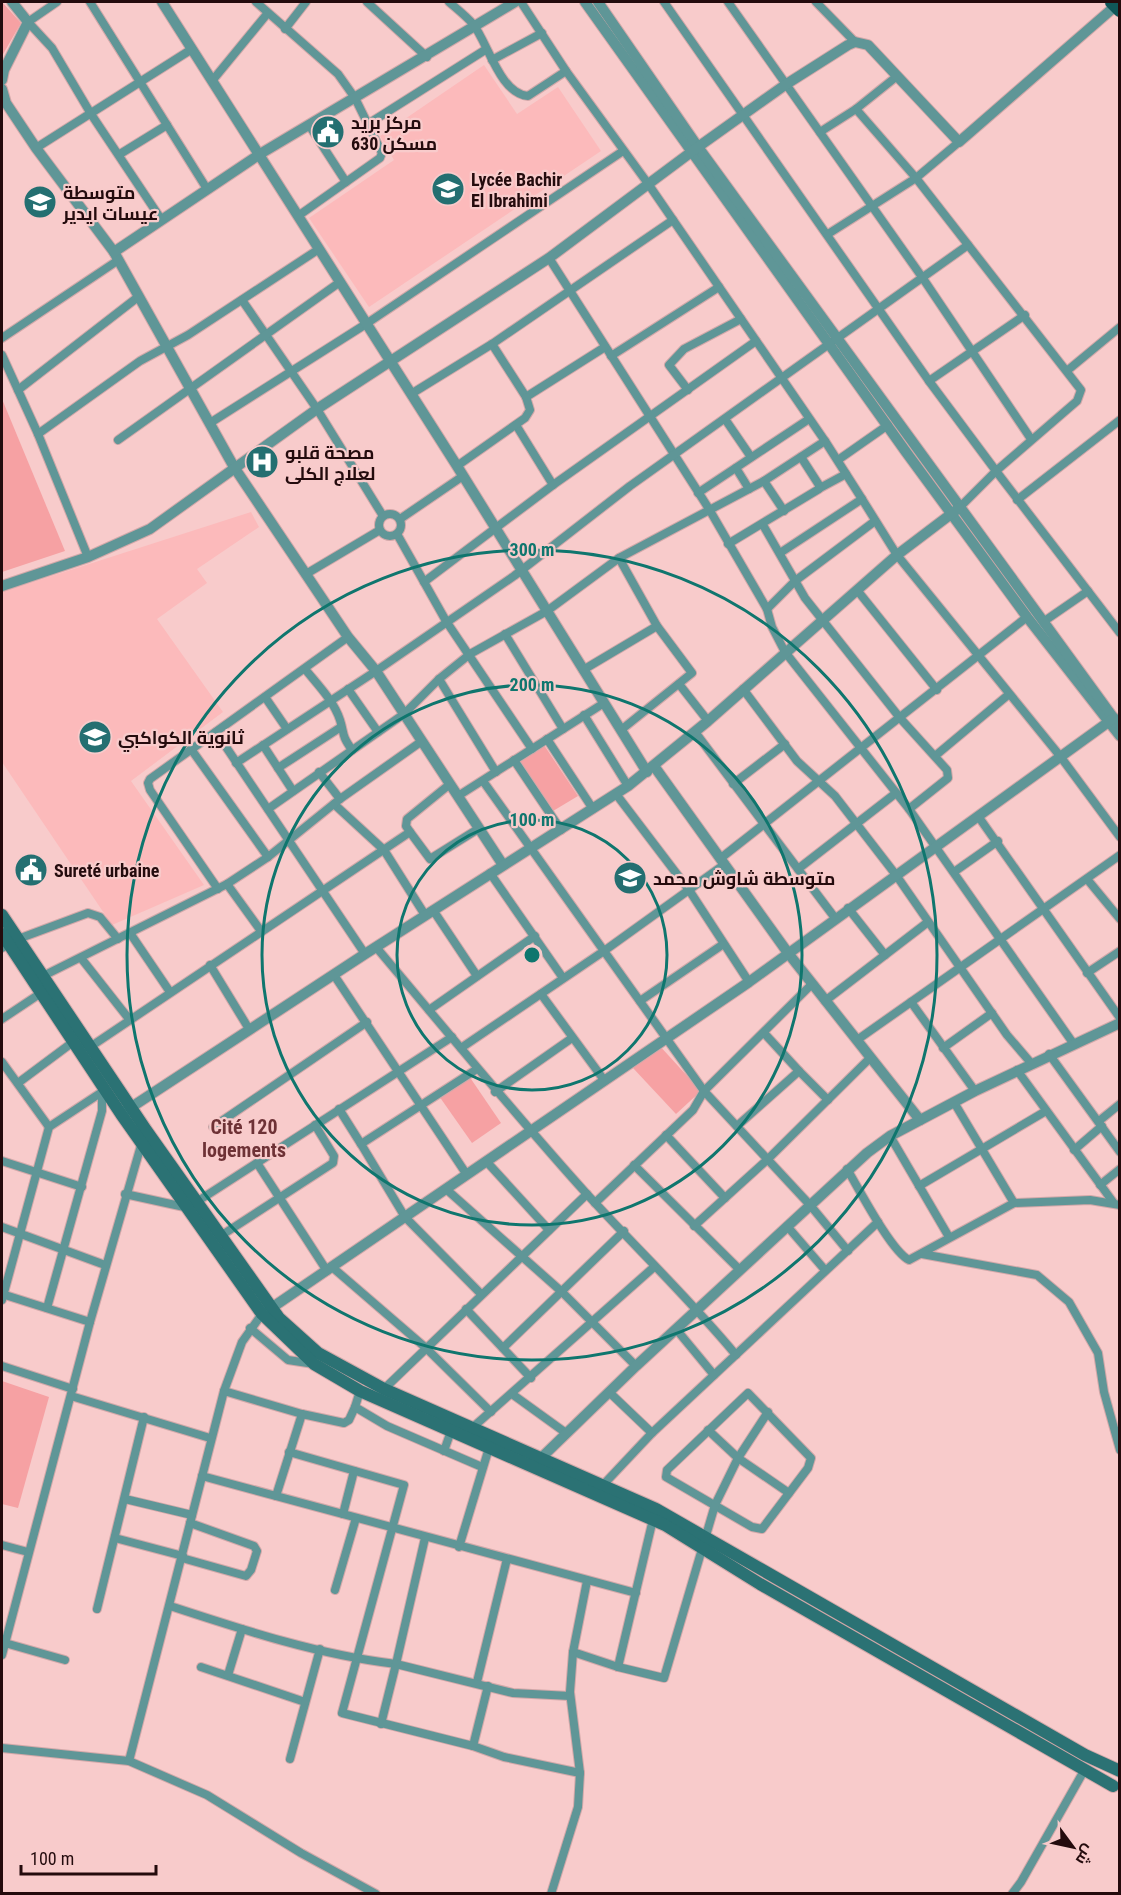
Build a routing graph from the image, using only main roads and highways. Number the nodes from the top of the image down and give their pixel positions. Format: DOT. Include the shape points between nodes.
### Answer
graph roads {
  1 [pos="2,915"];
  2 [pos="7,941"];
  3 [pos="126,1111"];
  4 [pos="194,1204"];
  5 [pos="267,1311"];
  6 [pos="539,1463"];
  7 [pos="655,1514"];
  8 [pos="789,1593"];
  9 [pos="1119,1771"];
  10 [pos="1116,1790"];
  1 -- 2 [label="main road"];
  2 -- 3 [label="main road" via="104,1091"];
  2 -- 3 [label="main road" via="43,976"];
  3 -- 4 [label="main road"];
  4 -- 5 [label="main road"];
  4 -- 5 [label="main road" via="222,1235"];
  5 -- 6 [label="main road" via="318,1353"];
  5 -- 6 [label="main road" via="287,1340 314,1364 360,1391 489,1448"];
  6 -- 7 [label="main road"];
  6 -- 7 [label="main road" via="603,1485"];
  7 -- 8 [label="main road"];
  8 -- 9 [label="main road"];
  8 -- 10 [label="main road"];
  9 -- 10 [label="main road" via="1114,1777"];
}
